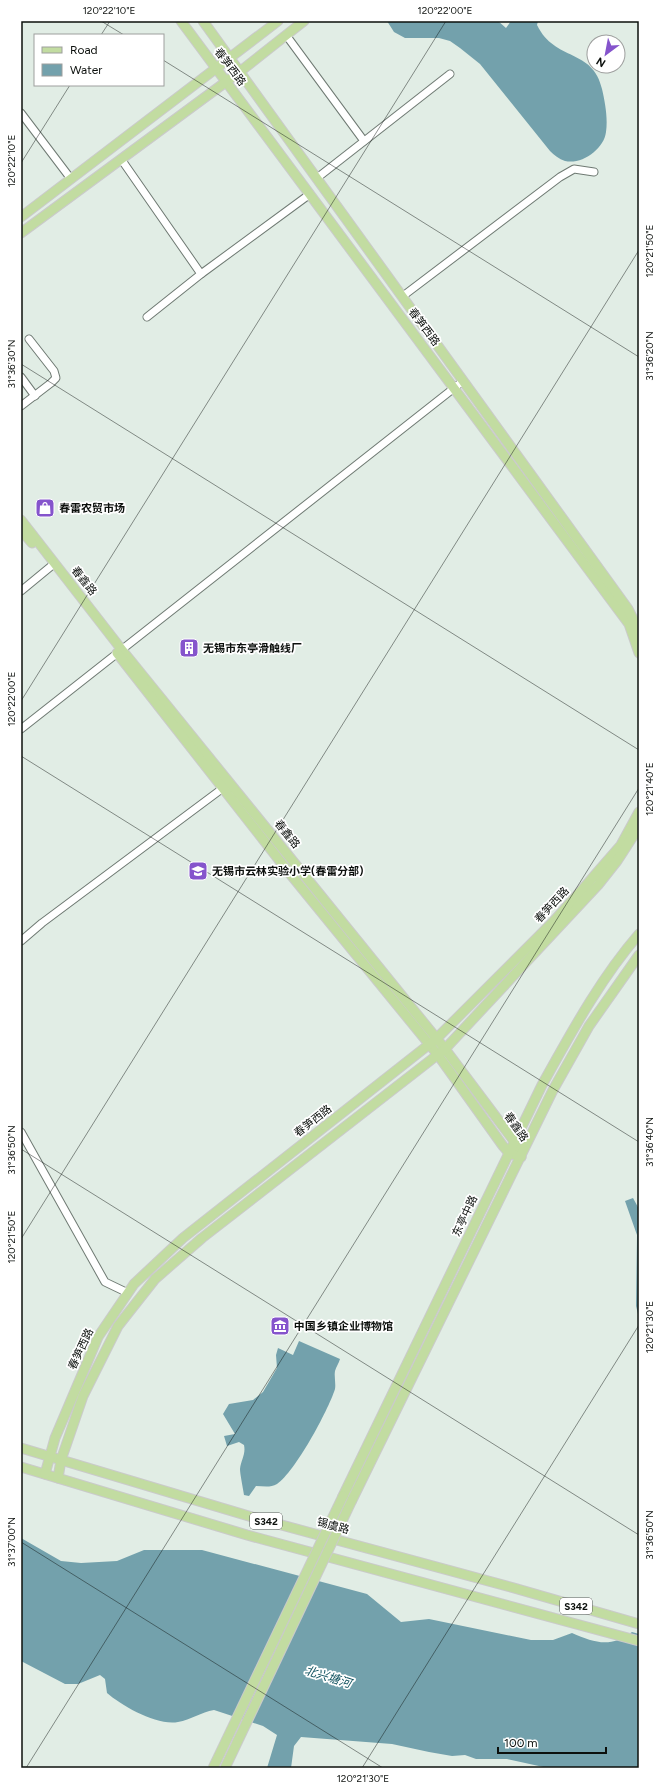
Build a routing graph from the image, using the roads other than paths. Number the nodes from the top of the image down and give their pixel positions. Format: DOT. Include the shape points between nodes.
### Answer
graph roads {
  1 [pos="181,21"];
  2 [pos="203,21"];
  3 [pos="278,21"];
  4 [pos="304,21"];
  5 [pos="286,35"];
  6 [pos="230,58"];
  7 [pos="216,69"];
  8 [pos="240,72"];
  9 [pos="450,74"];
  10 [pos="226,82"];
  11 [pos="21,113"];
  12 [pos="364,141"];
  13 [pos="121,160"];
  14 [pos="594,172"];
  15 [pos="317,178"];
  16 [pos="71,179"];
  17 [pos="310,194"];
  18 [pos="21,217"];
  19 [pos="21,233"];
  20 [pos="201,274"];
  21 [pos="403,296"];
  22 [pos="147,317"];
  23 [pos="29,339"];
  24 [pos="21,377"];
  25 [pos="464,381"];
  26 [pos="454,388"];
  27 [pos="35,396"];
  28 [pos="21,406"];
  29 [pos="21,520"];
  30 [pos="21,530"];
  31 [pos="53,565"];
  32 [pos="21,591"];
  33 [pos="639,631"];
  34 [pos="120,652"];
  35 [pos="639,653"];
  36 [pos="21,729"];
  37 [pos="223,788"];
  38 [pos="639,812"];
  39 [pos="639,827"];
  40 [pos="639,934"];
  41 [pos="21,942"];
  42 [pos="639,955"];
  43 [pos="433,1042"];
  44 [pos="441,1052"];
  45 [pos="21,1132"];
  46 [pos="514,1141"];
  47 [pos="509,1153"];
  48 [pos="521,1157"];
  49 [pos="128,1292"];
  50 [pos="21,1448"];
  51 [pos="49,1456"];
  52 [pos="61,1460"];
  53 [pos="21,1467"];
  54 [pos="45,1474"];
  55 [pos="58,1478"];
  56 [pos="639,1624"];
  57 [pos="639,1641"];
  58 [pos="213,1768"];
  59 [pos="225,1768"];
  1 -- 7 [label="main road, 春笋西路"];
  2 -- 6 [label="main road, 春笋西路"];
  3 -- 6 [label="main road"];
  4 -- 5 [label="main road"];
  5 -- 8 [label="main road"];
  5 -- 12 [label="street"];
  6 -- 7 [label="main road"];
  6 -- 8 [label="main road, 春笋西路"];
  7 -- 10 [label="main road, 春笋西路"];
  7 -- 16 [label="main road"];
  8 -- 10 [label="main road"];
  8 -- 15 [label="main road, 春笋西路"];
  9 -- 12 [label="street"];
  10 -- 13 [label="main road"];
  10 -- 17 [label="main road, 春笋西路"];
  11 -- 16 [label="street"];
  12 -- 15 [label="street"];
  13 -- 19 [label="main road"];
  13 -- 20 [label="street"];
  14 -- 21 [label="street" via="574,169 560,177"];
  15 -- 21 [label="main road, 春笋西路"];
  16 -- 18 [label="main road"];
  17 -- 20 [label="street"];
  17 -- 26 [label="main road, 春笋西路"];
  20 -- 22 [label="street"];
  21 -- 25 [label="main road, 春笋西路"];
  23 -- 27 [label="street" via="54,371 56,378"];
  24 -- 27 [label="street"];
  25 -- 26 [label="street"];
  25 -- 33 [label="main road, 春笋西路" via="628,609"];
  26 -- 34 [label="street"];
  26 -- 35 [label="main road, 春笋西路" via="629,624"];
  27 -- 28 [label="street"];
  29 -- 31 [label="main road, 春鑫路"];
  30 -- 31 [label="main road, 春鑫路"];
  31 -- 32 [label="street"];
  31 -- 34 [label="main road, 春鑫路"];
  34 -- 36 [label="street"];
  34 -- 37 [label="main road, 春鑫路"];
  34 -- 43 [label="main road, 春鑫路"];
  37 -- 41 [label="street" via="42,923"];
  37 -- 43 [label="main road, 春鑫路"];
  38 -- 43 [label="main road, 春笋西路" via="621,845 588,884"];
  39 -- 44 [label="main road, 春笋西路" via="598,885"];
  40 -- 46 [label="main road, 东亭中路" via="622,954 578,1020"];
  42 -- 48 [label="main road" via="589,1026 553,1090"];
  43 -- 44 [label="main road, 春鑫路"];
  43 -- 49 [label="main road, 春笋西路" via="183,1238"];
  44 -- 46 [label="main road, 春鑫路"];
  44 -- 47 [label="main road, 春鑫路"];
  44 -- 52 [label="main road, 春笋西路" via="202,1238 155,1279 114,1333 83,1396"];
  45 -- 49 [label="street" via="105,1282"];
  46 -- 47 [label="main road, 东亭中路"];
  46 -- 48 [label="main road, 春鑫路"];
  47 -- 48 [label="main road, 春鑫路"];
  47 -- 58 [label="main road, 东亭中路, bridge"];
  48 -- 59 [label="main road, bridge" via="352,1500"];
  49 -- 51 [label="main road, 春笋西路" via="98,1337"];
  50 -- 51 [label="main road, 锡虞路 / S342"];
  51 -- 52 [label="main road, 锡虞路 / S342"];
  51 -- 54 [label="main road, 春笋西路"];
  52 -- 55 [label="main road, 春笋西路"];
  52 -- 56 [label="main road, 锡虞路 / S342" via="252,1517"];
  53 -- 54 [label="main road, S342"];
  54 -- 55 [label="main road, S342"];
  55 -- 57 [label="main road, S342" via="247,1535"];
}
